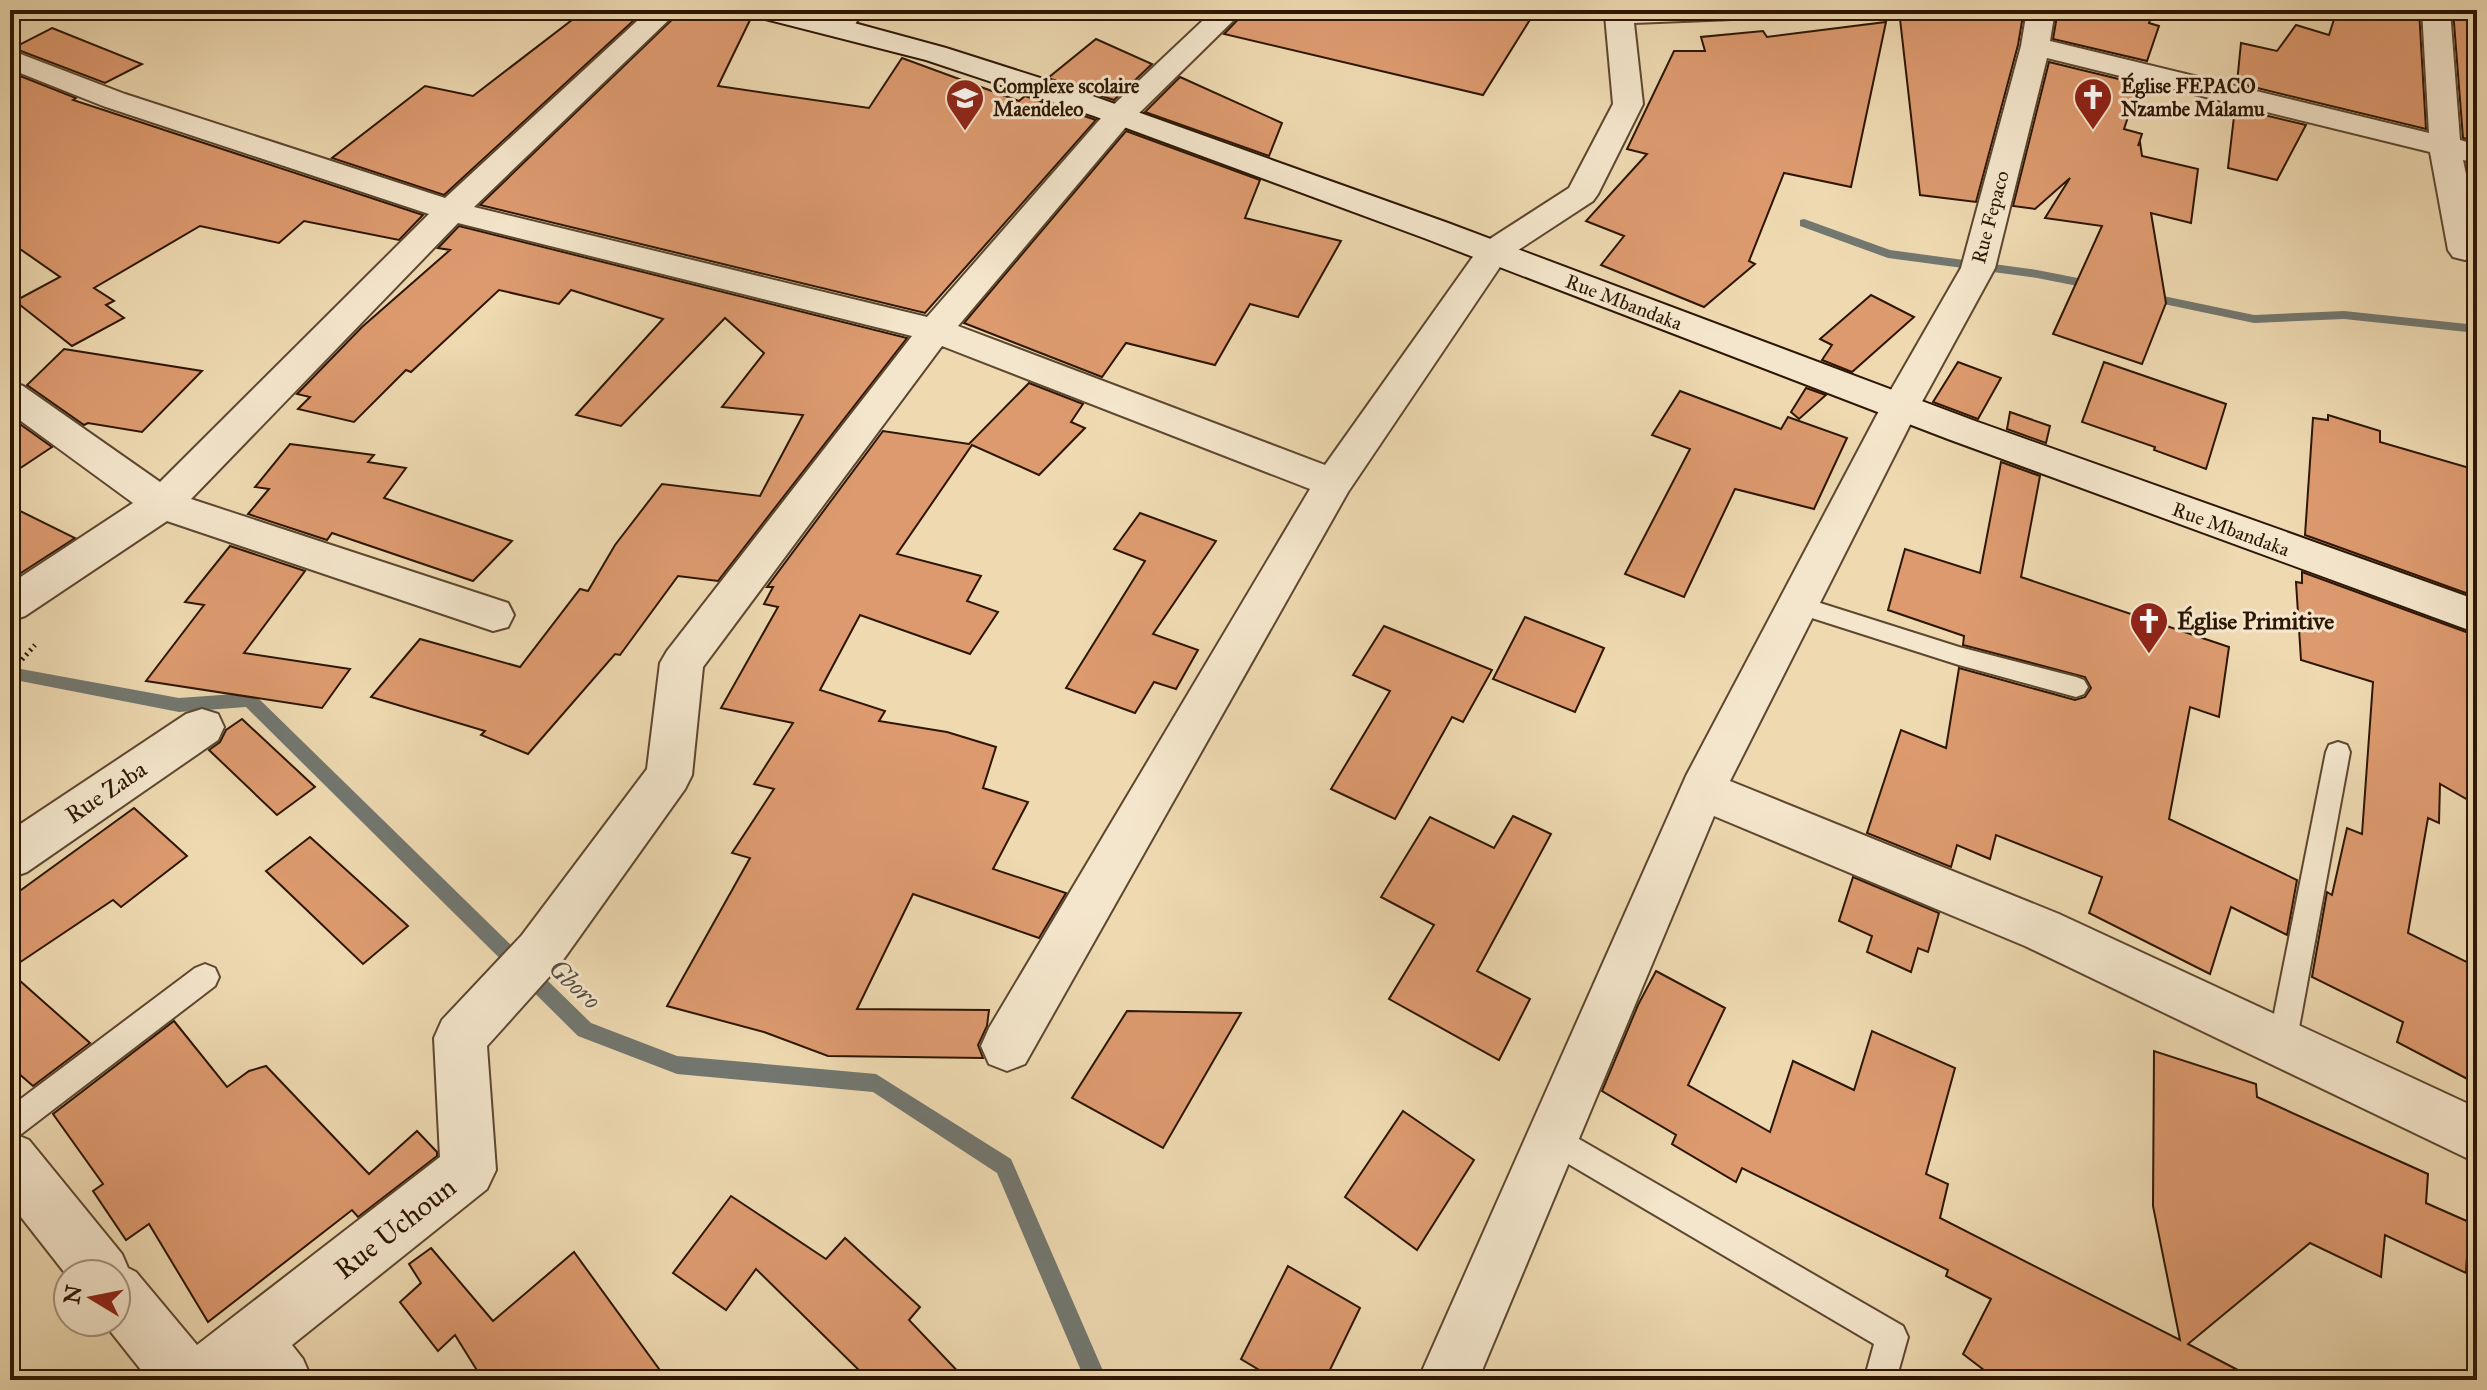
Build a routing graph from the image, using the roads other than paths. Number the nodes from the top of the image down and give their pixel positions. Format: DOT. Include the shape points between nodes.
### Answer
graph roads {
  1 [pos="665,10"];
  2 [pos="763,10"];
  3 [pos="1230,10"];
  4 [pos="1757,10"];
  5 [pos="2041,10"];
  6 [pos="2436,10"];
  7 [pos="1618,12"];
  8 [pos="845,18"];
  9 [pos="2035,46"];
  10 [pos="10,59"];
  11 [pos="1120,115"];
  12 [pos="2445,147"];
  13 [pos="2477,154"];
  14 [pos="451,211"];
  15 [pos="2465,250"];
  16 [pos="1494,251"];
  17 [pos="935,330"];
  18 [pos="10,395"];
  19 [pos="1899,409"];
  20 [pos="1333,483"];
  21 [pos="162,504"];
  22 [pos="10,605"];
  23 [pos="1798,605"];
  24 [pos="493,615"];
  25 [pos="2477,617"];
  26 [pos="2076,687"];
  27 [pos="202,727"];
  28 [pos="2338,752"];
  29 [pos="1702,790"];
  30 [pos="10,857"];
  31 [pos="205,977"];
  32 [pos="2282,1044"];
  33 [pos="1007,1046"];
  34 [pos="10,1125"];
  35 [pos="2477,1136"];
  36 [pos="1553,1139"];
  37 [pos="10,1159"];
  38 [pos="89,1258"];
  39 [pos="132,1312"];
  40 [pos="266,1361"];
  41 [pos="187,1380"];
  42 [pos="201,1380"];
  43 [pos="1448,1380"];
  44 [pos="1880,1380"];
  1 -- 14 [label="street"];
  2 -- 8 [label="street, Rue Mbandaka"];
  3 -- 11 [label="street"];
  4 -- 7 [label="street"];
  5 -- 9 [label="street, Rue Fepaco"];
  6 -- 12 [label="street"];
  7 -- 16 [label="street" via="1628,104 1582,194"];
  8 -- 11 [label="street, Rue Mbandaka"];
  9 -- 12 [label="street"];
  9 -- 19 [label="street, Rue Fepaco" via="1978,268"];
  10 -- 14 [label="street" via="114,100"];
  11 -- 16 [label="street, Rue Mbandaka"];
  11 -- 17 [label="street"];
  12 -- 13 [label="street"];
  12 -- 15 [label="street"];
  14 -- 17 [label="street"];
  14 -- 21 [label="street"];
  16 -- 19 [label="street, Rue Mbandaka"];
  16 -- 20 [label="street"];
  17 -- 20 [label="street"];
  17 -- 40 [label="street, Rue Uchoun" via="682,663 669,775 523,969 460,1038 468,1170"];
  18 -- 21 [label="street"];
  19 -- 23 [label="street, Rue Fepaco"];
  19 -- 25 [label="street, Rue Mbandaka"];
  20 -- 33 [label="street"];
  21 -- 22 [label="street"];
  21 -- 24 [label="street"];
  23 -- 26 [label="lane"];
  23 -- 29 [label="street, Rue Fepaco"];
  27 -- 30 [label="street, Rue Zaba"];
  28 -- 32 [label="lane"];
  29 -- 32 [label="street" via="2042,930"];
  29 -- 36 [label="street, Rue Fepaco"];
  31 -- 34 [label="lane"];
  32 -- 35 [label="street"];
  36 -- 43 [label="street, Rue Fepaco"];
  36 -- 44 [label="lane" via="1892,1337"];
  37 -- 38 [label="street"];
  39 -- 41 [label="street"];
  40 -- 42 [label="street, Rue Uchoun"];
}
